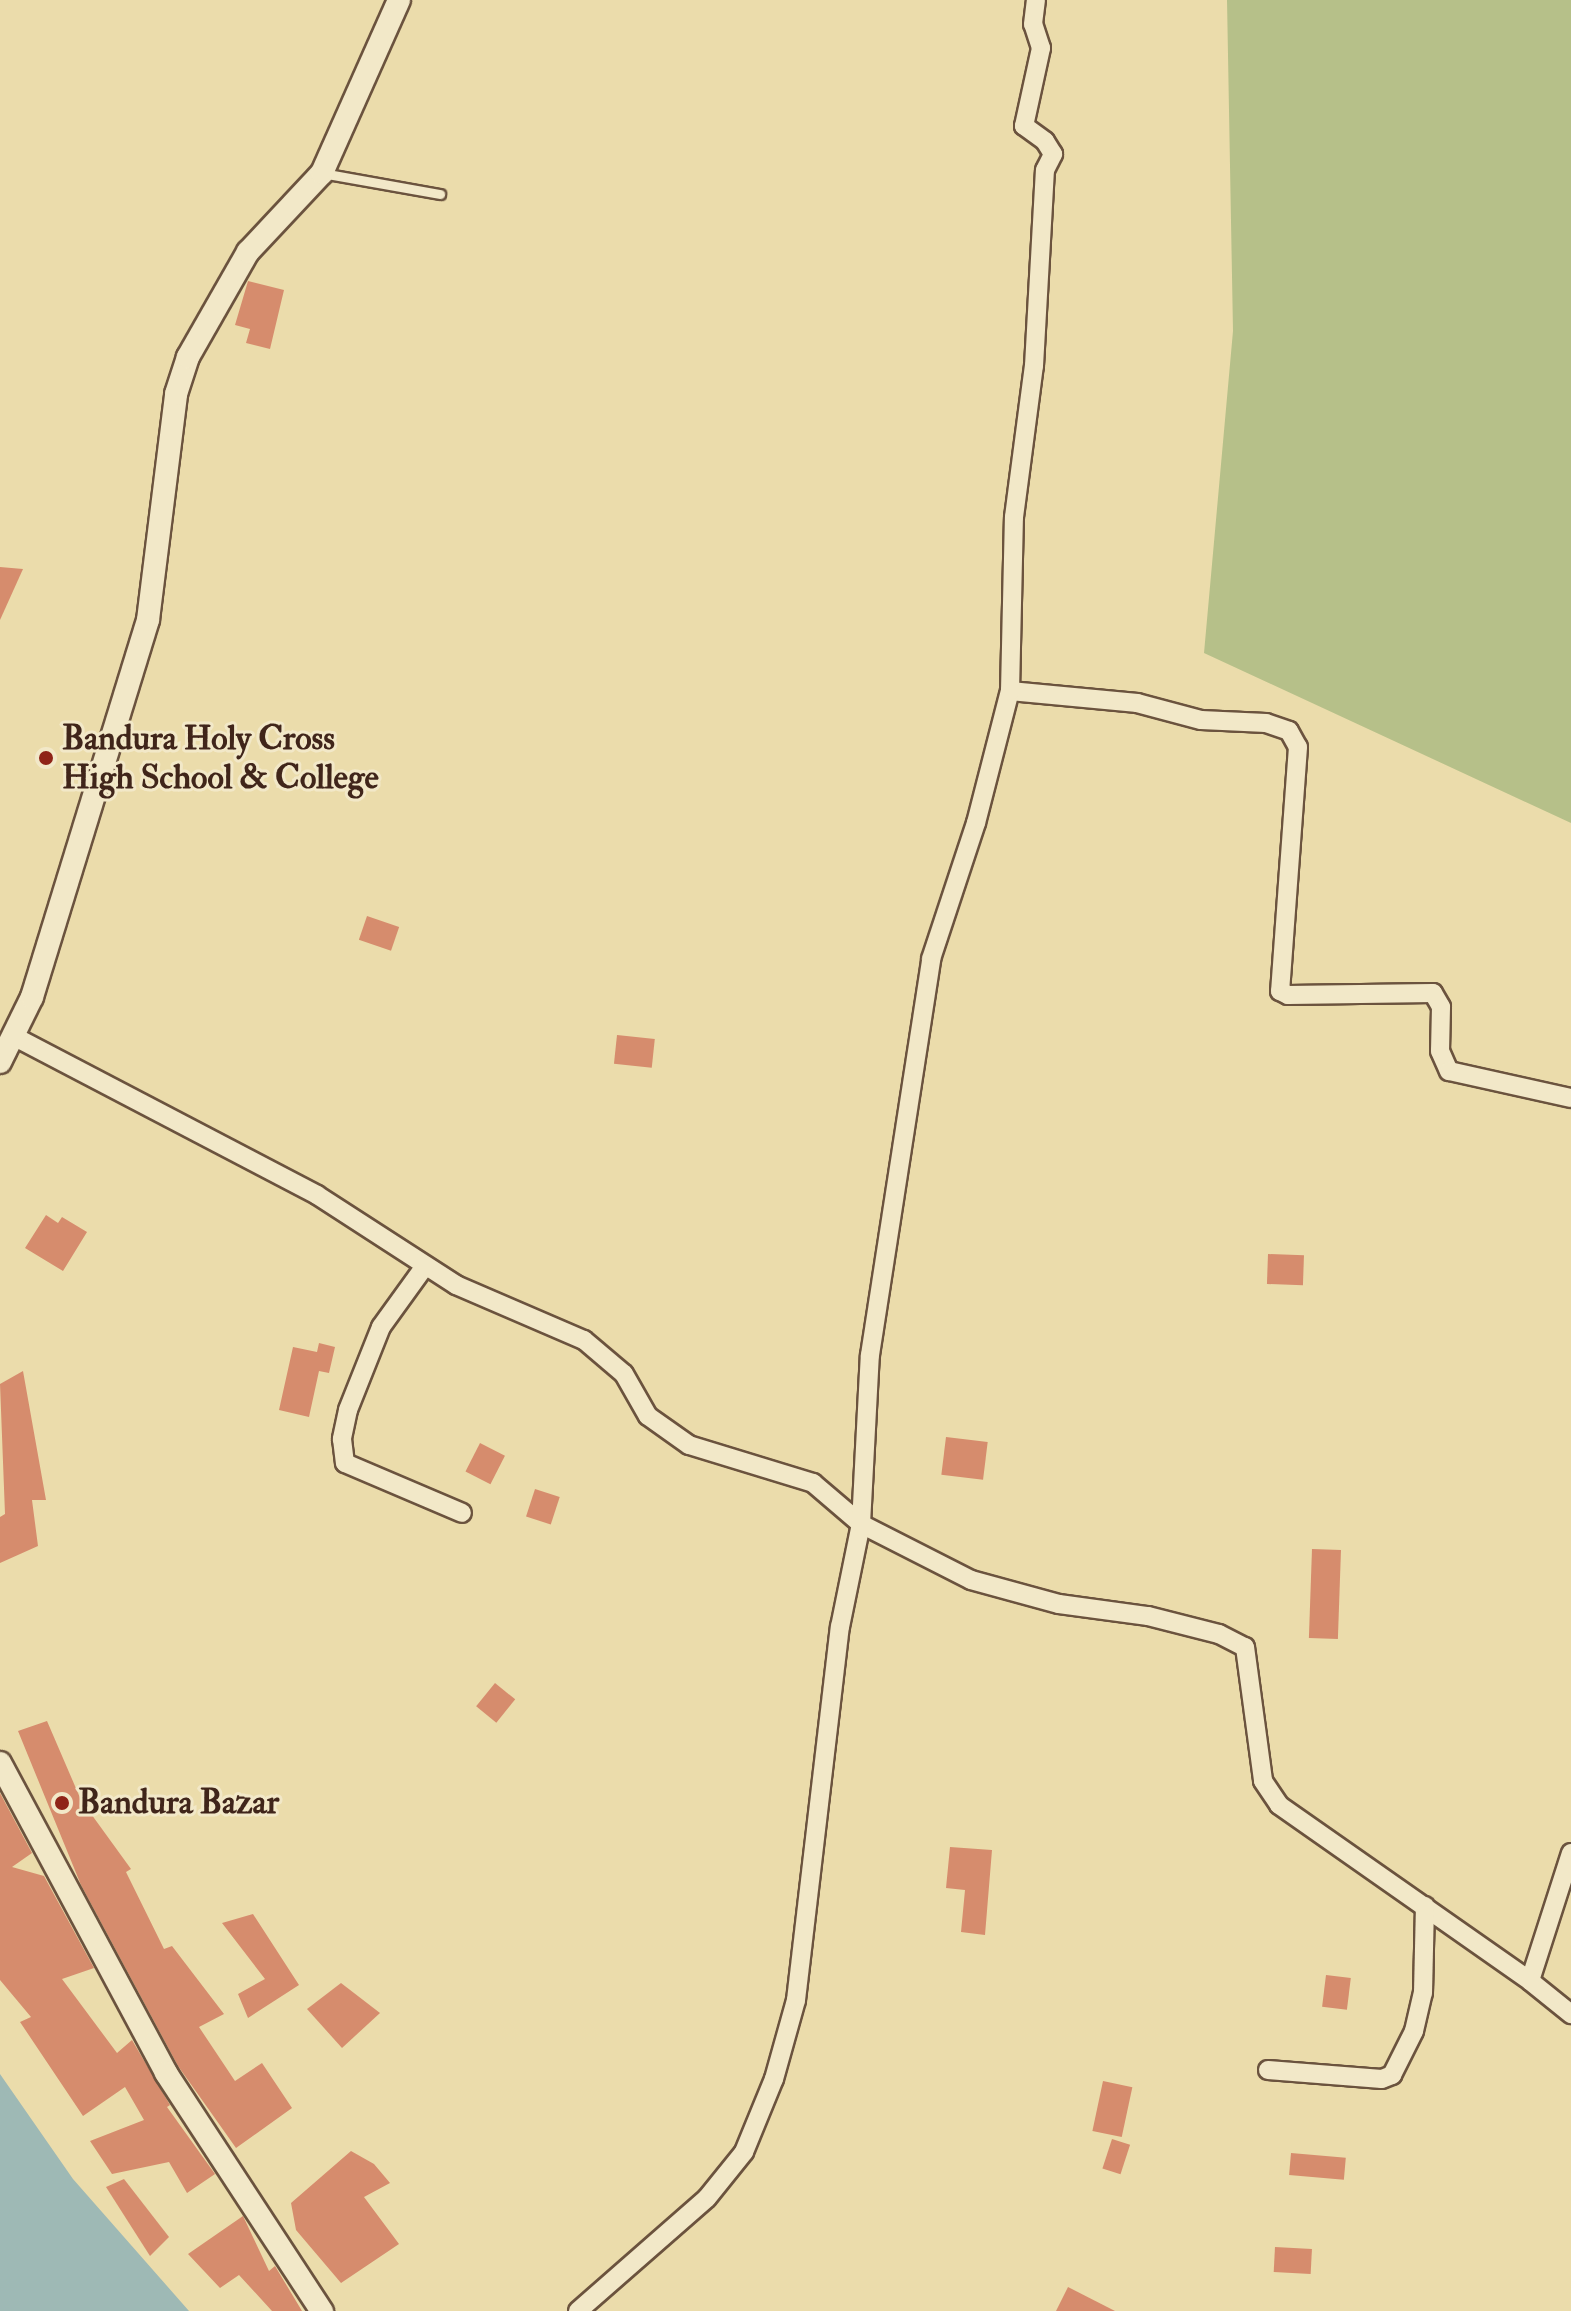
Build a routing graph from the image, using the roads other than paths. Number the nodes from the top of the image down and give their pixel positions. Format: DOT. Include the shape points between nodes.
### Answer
graph roads {
  1 [pos="399,0"];
  2 [pos="1036,0"];
  3 [pos="322,173"];
  4 [pos="440,194"];
  5 [pos="1010,691"];
  6 [pos="13,1036"];
  7 [pos="0,1062"];
  8 [pos="1571,1098"];
  9 [pos="425,1266"];
  10 [pos="462,1513"];
  11 [pos="861,1524"];
  12 [pos="0,1763"];
  13 [pos="1571,1853"];
  14 [pos="1425,1906"];
  15 [pos="1530,1981"];
  16 [pos="1571,2014"];
  17 [pos="1268,2070"];
  18 [pos="322,2311"];
  19 [pos="578,2311"];
  1 -- 3 [label="street"];
  2 -- 5 [label="street" via="1033,24 1041,48 1024,126 1053,154 1045,170 1034,366 1014,517"];
  3 -- 4 [label="lane"];
  3 -- 6 [label="street" via="248,252 188,357 176,394 148,620 32,997"];
  5 -- 8 [label="street" via="1137,703 1201,720 1266,723 1289,731 1298,747 1280,991 1433,993 1441,1007 1440,1051 1449,1071"];
  5 -- 11 [label="street" via="976,823 931,959 870,1355"];
  6 -- 7 [label="street"];
  6 -- 9 [label="street" via="317,1195"];
  9 -- 10 [label="street" via="381,1327 348,1410 342,1439 345,1463"];
  9 -- 11 [label="street" via="456,1285 584,1340 624,1374 648,1416 689,1445 813,1483"];
  11 -- 14 [label="street" via="971,1580 1059,1604 1148,1616 1219,1634 1245,1647 1263,1781 1301,1822"];
  11 -- 19 [label="street" via="840,1627 796,2000 774,2079 744,2152 707,2198"];
  12 -- 18 [label="street" via="166,2073"];
  13 -- 15 [label="street"];
  14 -- 15 [label="street"];
  14 -- 17 [label="street" via="1423,1993 1414,2031 1392,2075 1382,2079"];
  15 -- 16 [label="street"];
}
